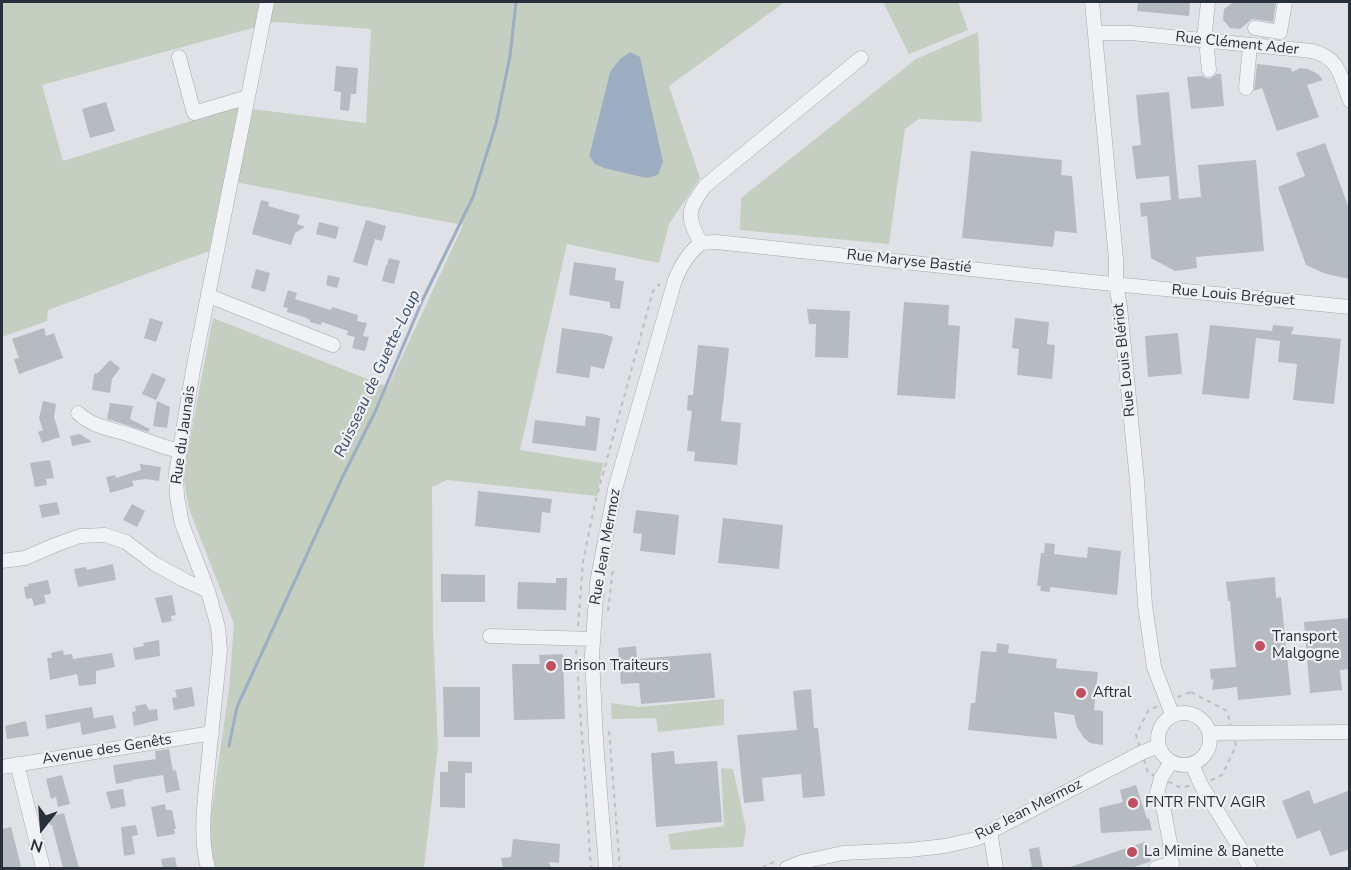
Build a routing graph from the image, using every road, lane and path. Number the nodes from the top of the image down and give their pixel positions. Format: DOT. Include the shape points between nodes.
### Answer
graph roads {
  1 [pos="267,2"];
  2 [pos="1092,2"];
  3 [pos="1208,2"];
  4 [pos="1285,2"];
  5 [pos="1095,33"];
  6 [pos="1207,41"];
  7 [pos="1250,46"];
  8 [pos="1266,47"];
  9 [pos="178,57"];
  10 [pos="861,58"];
  11 [pos="1209,70"];
  12 [pos="1246,88"];
  13 [pos="248,97"];
  14 [pos="1350,100"];
  15 [pos="701,243"];
  16 [pos="1116,284"];
  17 [pos="208,294"];
  18 [pos="1350,307"];
  19 [pos="333,345"];
  20 [pos="78,413"];
  21 [pos="179,451"];
  22 [pos="2,561"];
  23 [pos="614,562"];
  24 [pos="208,591"];
  25 [pos="608,617"];
  26 [pos="490,636"];
  27 [pos="593,639"];
  28 [pos="1167,700"];
  29 [pos="1172,714"];
  30 [pos="609,731"];
  31 [pos="1350,732"];
  32 [pos="212,733"];
  33 [pos="1210,733"];
  34 [pos="1232,733"];
  35 [pos="1158,746"];
  36 [pos="1139,748"];
  37 [pos="1171,762"];
  38 [pos="17,764"];
  39 [pos="1192,764"];
  40 [pos="2,767"];
  41 [pos="1161,778"];
  42 [pos="1201,785"];
  43 [pos="990,831"];
  44 [pos="589,843"];
  45 [pos="1240,848"];
  46 [pos="786,863"];
  47 [pos="1172,866"];
  48 [pos="43,868"];
  49 [pos="208,868"];
  50 [pos="591,868"];
  51 [pos="606,868"];
  52 [pos="620,868"];
  53 [pos="762,868"];
  54 [pos="996,868"];
  55 [pos="1156,868"];
  56 [pos="1250,868"];
  57 [pos="1258,868"];
  1 -- 13 [label="street, Rue du Jaunais"];
  2 -- 5 [label="street, Rue Louis Blériot"];
  3 -- 6 [label="street"];
  4 -- 8 [label="street" via="1280,32 1261,29"];
  5 -- 6 [label="street, Rue Clément Ader"];
  5 -- 16 [label="street, Rue Louis Blériot"];
  6 -- 7 [label="street, Rue Clément Ader"];
  6 -- 11 [label="street"];
  7 -- 8 [label="street, Rue Clément Ader"];
  7 -- 12 [label="street"];
  8 -- 14 [label="street, Rue Clément Ader" via="1312,51 1329,57 1338,68"];
  9 -- 13 [label="street" via="194,113"];
  10 -- 15 [label="street" via="705,186 689,218"];
  13 -- 17 [label="street, Rue du Jaunais"];
  15 -- 16 [label="street, Rue Maryse Bastié" via="744,244"];
  15 -- 27 [label="street, Rue Jean Mermoz" via="691,251 675,280 615,489 597,583"];
  16 -- 18 [label="street, Rue Louis Bréguet"];
  16 -- 28 [label="street, Rue Louis Blériot" via="1137,481 1145,604 1154,667"];
  17 -- 19 [label="street"];
  17 -- 21 [label="street, Rue du Jaunais"];
  20 -- 21 [label="street" via="101,427"];
  21 -- 24 [label="street, Rue du Jaunais" via="176,474 182,524"];
  22 -- 24 [label="street" via="25,558 80,536 105,535 126,542 155,564"];
  23 -- 25 [label="path"];
  24 -- 32 [label="street, Rue du Jaunais" via="220,650"];
  26 -- 27 [label="street"];
  27 -- 51 [label="street, Rue Jean Mermoz"];
  28 -- 29 [label="street, Rue Louis Blériot"];
  28 -- 34 [label="path" via="1191,692 1227,711"];
  28 -- 36 [label="path" via="1148,711 1136,735"];
  29 -- 33 [label="street" via="1196,715"];
  29 -- 35 [label="street" via="1161,724"];
  30 -- 52 [label="path"];
  31 -- 34 [label="street"];
  32 -- 38 [label="street, Avenue des Genêts"];
  32 -- 49 [label="street, Rue du Jaunais" via="203,838"];
  33 -- 34 [label="street"];
  33 -- 39 [label="street" via="1209,748"];
  34 -- 42 [label="path" via="1236,746 1221,775"];
  35 -- 36 [label="street, Rue Jean Mermoz"];
  35 -- 37 [label="street"];
  36 -- 41 [label="path" via="1149,773"];
  36 -- 43 [label="street, Rue Jean Mermoz"];
  37 -- 39 [label="street"];
  37 -- 41 [label="street"];
  38 -- 40 [label="street, Avenue des Genêts"];
  38 -- 48 [label="street"];
  39 -- 42 [label="street"];
  41 -- 42 [label="path" via="1179,788"];
  41 -- 47 [label="street" via="1157,793 1164,811"];
  42 -- 45 [label="street"];
  43 -- 46 [label="street, Rue Jean Mermoz" via="945,846 843,853"];
  43 -- 54 [label="street"];
  44 -- 50 [label="path"];
  45 -- 56 [label="street"];
  45 -- 57 [label="street"];
  46 -- 53 [label="path"];
  47 -- 55 [label="street"];
}
